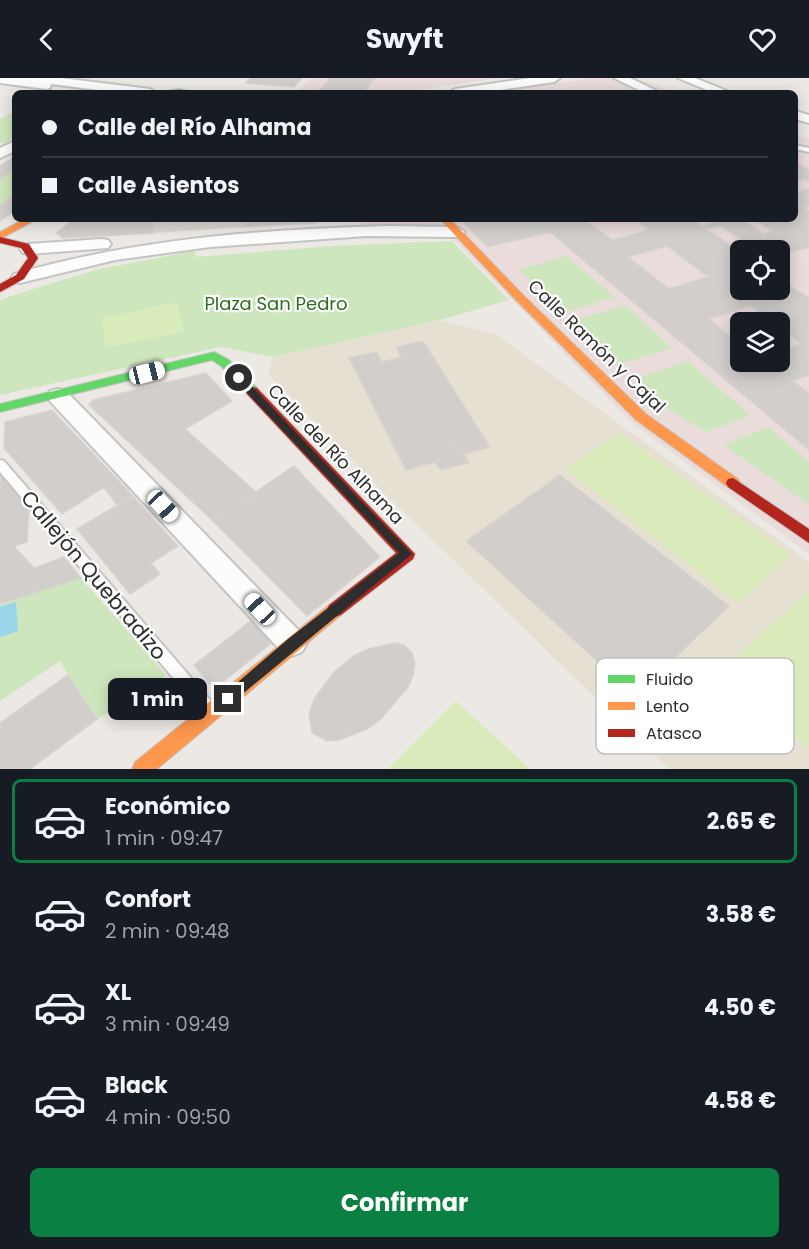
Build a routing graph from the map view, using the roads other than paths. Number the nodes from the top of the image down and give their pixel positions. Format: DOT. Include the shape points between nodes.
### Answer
graph roads {
  1 [pos="33,78"];
  2 [pos="554,78"];
  3 [pos="620,78"];
  4 [pos="684,78"];
  5 [pos="0,79"];
  6 [pos="15,81"];
  7 [pos="0,89"];
  8 [pos="77,90"];
  9 [pos="127,90"];
  10 [pos="181,90"];
  11 [pos="201,90"];
  12 [pos="475,90"];
  13 [pos="648,90"];
  14 [pos="718,90"];
  15 [pos="26,222"];
  16 [pos="38,222"];
  17 [pos="422,222"];
  18 [pos="448,222"];
  19 [pos="360,226"];
  20 [pos="403,231"];
  21 [pos="457,232"];
  22 [pos="0,236"];
  23 [pos="0,240"];
  24 [pos="194,243"];
  25 [pos="25,247"];
  26 [pos="20,278"];
  27 [pos="0,289"];
  28 [pos="0,297"];
  29 [pos="58,396"];
  30 [pos="0,408"];
  31 [pos="0,464"];
  32 [pos="809,537"];
  33 [pos="292,643"];
  34 [pos="212,713"];
  35 [pos="142,769"];
  1 -- 9 [label="street"];
  2 -- 12 [label="street"];
  3 -- 13 [label="street"];
  4 -- 14 [label="street"];
  5 -- 6 [label="street"];
  6 -- 7 [label="street"];
  6 -- 8 [label="street"];
  10 -- 11 [label="street" via="204,80"];
  15 -- 22 [label="street"];
  16 -- 25 [label="street"];
  17 -- 20 [label="street"];
  18 -- 21 [label="street, Calle Ramón y Cajal"];
  19 -- 20 [label="street"];
  19 -- 24 [label="street" via="315,234"];
  20 -- 21 [label="street"];
  21 -- 32 [label="street, Calle Ramón y Cajal" via="641,417"];
  23 -- 25 [label="street"];
  24 -- 25 [label="street" via="143,241"];
  24 -- 26 [label="street" via="104,255"];
  24 -- 28 [label="street" via="90,268"];
  25 -- 26 [label="street" via="33,258"];
  26 -- 27 [label="street"];
  29 -- 30 [label="street"];
  29 -- 33 [label="street"];
  29 -- 33 [label="street, Calle del Río Alhama" via="214,356 225,363 406,554"];
  31 -- 34 [label="lane, Callejón Quebradizo"];
  33 -- 34 [label="street"];
  34 -- 35 [label="street"];
}
